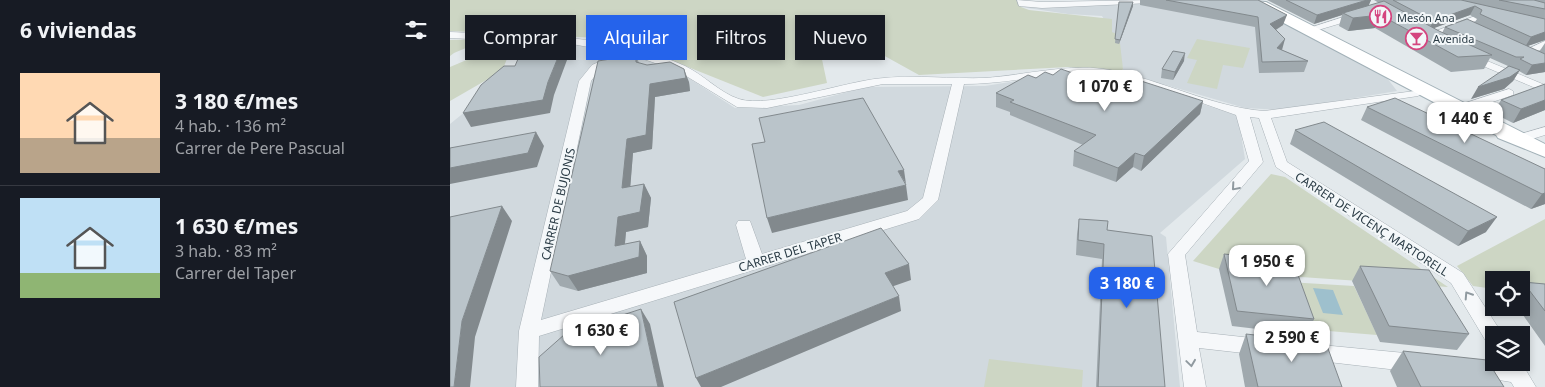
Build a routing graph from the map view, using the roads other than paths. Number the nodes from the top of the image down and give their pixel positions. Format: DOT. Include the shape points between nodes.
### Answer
graph roads {
  1 [pos="1150,0"];
  2 [pos="1248,0"];
  3 [pos="1021,2"];
  4 [pos="1259,2"];
  5 [pos="1474,9"];
  6 [pos="1370,11"];
  7 [pos="1463,24"];
  8 [pos="1308,30"];
  9 [pos="1480,32"];
  10 [pos="450,35"];
  11 [pos="1429,36"];
  12 [pos="586,43"];
  13 [pos="1545,44"];
  14 [pos="1462,53"];
  15 [pos="1538,59"];
  16 [pos="610,60"];
  17 [pos="657,60"];
  18 [pos="959,81"];
  19 [pos="1542,85"];
  20 [pos="1418,92"];
  21 [pos="1509,94"];
  22 [pos="1460,109"];
  23 [pos="1242,113"];
  24 [pos="1264,115"];
  25 [pos="1545,131"];
  26 [pos="1519,139"];
  27 [pos="1545,151"];
  28 [pos="1256,162"];
  29 [pos="1281,164"];
  30 [pos="744,225"];
  31 [pos="756,262"];
  32 [pos="1487,326"];
  33 [pos="529,331"];
  34 [pos="1188,339"];
  35 [pos="1430,365"];
  36 [pos="1460,368"];
  37 [pos="1518,374"];
  38 [pos="527,387"];
  39 [pos="1195,387"];
  1 -- 3 [label="street" via="1042,5"];
  2 -- 4 [label="main road"];
  4 -- 8 [label="main road"];
  5 -- 7 [label="street" via="1496,14"];
  6 -- 8 [label="street"];
  7 -- 9 [label="street"];
  7 -- 11 [label="street"];
  8 -- 20 [label="main road"];
  8 -- 22 [label="main road"];
  10 -- 12 [label="street"];
  13 -- 15 [label="street" via="1520,51"];
  14 -- 19 [label="street"];
  16 -- 33 [label="street, CARRER DE BUJONIS" via="596,67 585,81"];
  17 -- 18 [label="street" via="682,69 737,103 767,104 884,81"];
  18 -- 23 [label="street" via="1073,72 1108,73 1154,84"];
  18 -- 31 [label="street, CARRER DEL TAPER" via="930,200 913,215"];
  20 -- 24 [label="street"];
  20 -- 26 [label="main road" via="1498,132"];
  21 -- 22 [label="street"];
  22 -- 26 [label="main road"];
  23 -- 24 [label="street"];
  23 -- 28 [label="street"];
  24 -- 29 [label="street"];
  25 -- 26 [label="street"];
  26 -- 27 [label="main road"];
  28 -- 29 [label="street, CARRER DE VICENÇ MARTORELL"];
  28 -- 34 [label="street, one-way" via="1176,254"];
  32 -- 29 [label="street, CARRER DE VICENÇ MARTORELL, one-way" via="1456,278"];
  30 -- 31 [label="street"];
  31 -- 33 [label="street, CARRER DEL TAPER"];
  33 -- 38 [label="street, CARRER DE BUJONIS"];
  34 -- 35 [label="street"];
  34 -- 39 [label="street, one-way"];
  36 -- 37 [label="street"];
}
